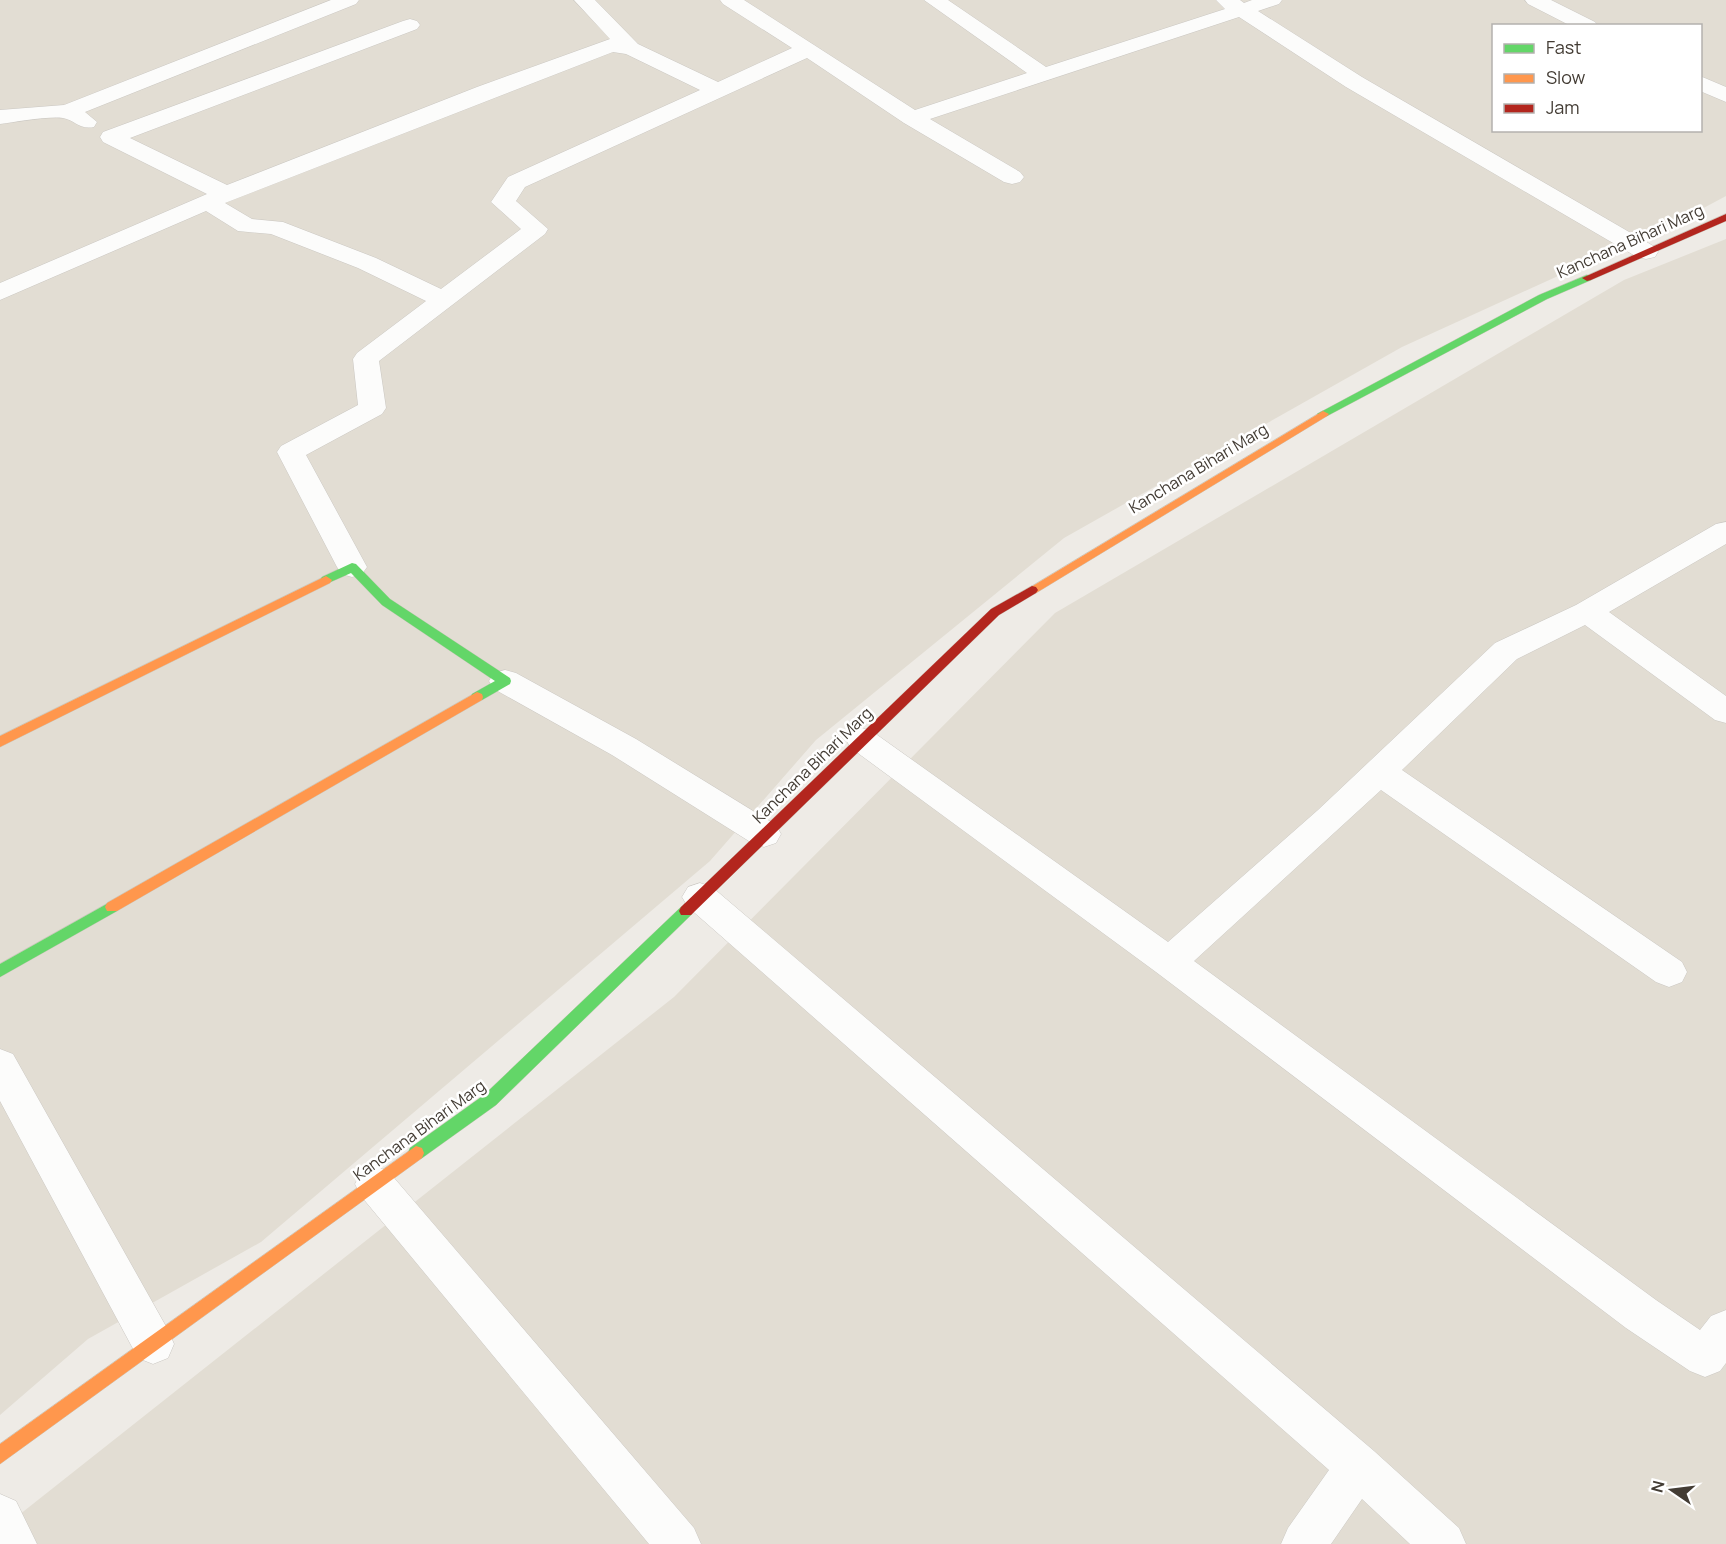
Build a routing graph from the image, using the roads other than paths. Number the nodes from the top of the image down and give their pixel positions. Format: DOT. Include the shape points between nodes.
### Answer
graph roads {
  1 [pos="350,0"];
  2 [pos="584,0"];
  3 [pos="730,0"];
  4 [pos="934,0"];
  5 [pos="1272,0"];
  6 [pos="1535,0"];
  7 [pos="1234,5"];
  8 [pos="1584,24"];
  9 [pos="410,25"];
  10 [pos="631,48"];
  11 [pos="808,49"];
  12 [pos="1045,76"];
  13 [pos="1702,83"];
  14 [pos="718,90"];
  15 [pos="1726,95"];
  16 [pos="69,111"];
  17 [pos="0,117"];
  18 [pos="912,118"];
  19 [pos="111,137"];
  20 [pos="1012,177"];
  21 [pos="216,198"];
  22 [pos="1726,217"];
  23 [pos="1646,252"];
  24 [pos="0,292"];
  25 [pos="443,300"];
  26 [pos="1726,531"];
  27 [pos="352,567"];
  28 [pos="1587,612"];
  29 [pos="505,681"];
  30 [pos="1726,712"];
  31 [pos="862,740"];
  32 [pos="0,742"];
  33 [pos="1380,772"];
  34 [pos="764,834"];
  35 [pos="700,897"];
  36 [pos="1169,962"];
  37 [pos="0,971"];
  38 [pos="1669,972"];
  39 [pos="0,1065"];
  40 [pos="375,1184"];
  41 [pos="1726,1330"];
  42 [pos="153,1344"];
  43 [pos="0,1455"];
  44 [pos="1358,1466"];
  45 [pos="0,1516"];
  46 [pos="14,1544"];
  47 [pos="678,1544"];
  48 [pos="1304,1544"];
  49 [pos="1443,1544"];
  1 -- 16 [label="street"];
  2 -- 10 [label="street"];
  3 -- 11 [label="street"];
  4 -- 12 [label="street"];
  5 -- 7 [label="street"];
  6 -- 8 [label="street"];
  7 -- 12 [label="street"];
  7 -- 23 [label="street" via="1354,82"];
  9 -- 19 [label="street"];
  10 -- 14 [label="street"];
  10 -- 21 [label="street" via="611,45"];
  11 -- 14 [label="street"];
  11 -- 18 [label="street"];
  12 -- 18 [label="street"];
  13 -- 15 [label="street"];
  14 -- 25 [label="street" via="516,182 503,202 536,230"];
  16 -- 17 [label="street"];
  16 -- 19 [label="street"];
  18 -- 20 [label="street"];
  19 -- 21 [label="street"];
  21 -- 24 [label="street"];
  21 -- 25 [label="street" via="247,226 274,227 367,263"];
  22 -- 23 [label="street, Kanchana Bihari Marg"];
  23 -- 31 [label="street, Kanchana Bihari Marg" via="1543,297 1301,425 995,612"];
  25 -- 27 [label="street" via="366,359 372,408 291,452"];
  26 -- 28 [label="street"];
  27 -- 29 [label="street" via="386,602"];
  27 -- 32 [label="street"];
  28 -- 30 [label="street"];
  28 -- 33 [label="street" via="1506,651"];
  29 -- 34 [label="street" via="624,747"];
  29 -- 37 [label="street"];
  31 -- 34 [label="street, Kanchana Bihari Marg"];
  31 -- 36 [label="street"];
  33 -- 36 [label="street"];
  33 -- 38 [label="street"];
  34 -- 35 [label="street, Kanchana Bihari Marg"];
  35 -- 40 [label="street, Kanchana Bihari Marg" via="490,1101"];
  35 -- 44 [label="street"];
  36 -- 41 [label="street" via="1641,1314 1705,1357"];
  39 -- 42 [label="street"];
  40 -- 42 [label="street, Kanchana Bihari Marg"];
  40 -- 47 [label="street"];
  42 -- 43 [label="street, Kanchana Bihari Marg"];
  44 -- 48 [label="street"];
  44 -- 49 [label="street"];
  45 -- 46 [label="street"];
}
